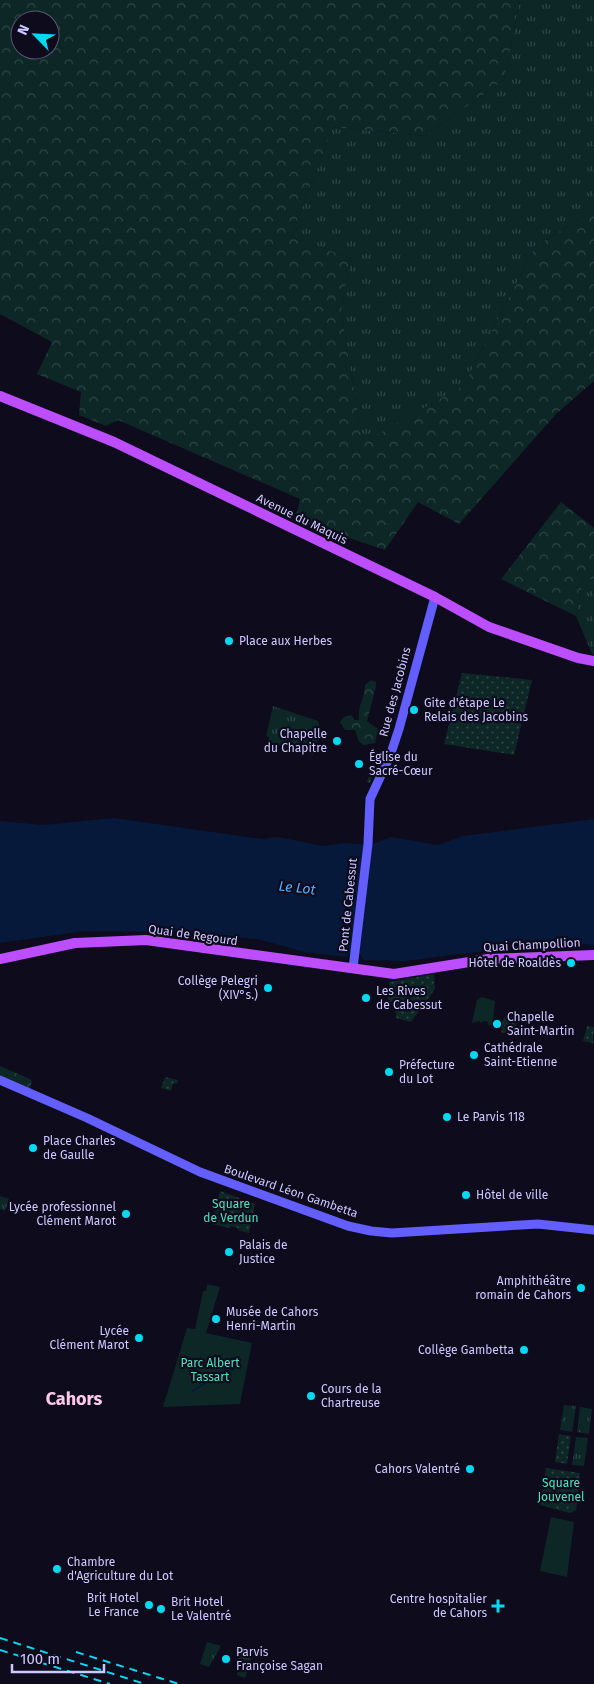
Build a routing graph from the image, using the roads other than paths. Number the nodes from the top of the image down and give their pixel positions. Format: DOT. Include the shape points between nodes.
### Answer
graph roads {
  1 [pos="0,396"];
  2 [pos="435,597"];
  3 [pos="594,661"];
  4 [pos="372,792"];
  5 [pos="594,955"];
  6 [pos="0,959"];
  7 [pos="354,965"];
  8 [pos="0,1080"];
  9 [pos="0,1084"];
  10 [pos="13,1085"];
  11 [pos="594,1230"];
  1 -- 2 [label="main road, Avenue du Maquis" via="114,442"];
  2 -- 3 [label="main road, Avenue du Maquis" via="488,627"];
  2 -- 4 [label="main road, Rue des Jacobins" via="400,729"];
  4 -- 7 [label="main road, Pont de Cabessut"];
  5 -- 7 [label="main road, Quai Champollion" via="488,959 394,974"];
  6 -- 7 [label="main road, Quai de Regourd" via="75,943 146,940"];
  8 -- 10 [label="main road, Boulevard Léon Gambetta"];
  9 -- 10 [label="main road"];
  10 -- 11 [label="main road, Boulevard Léon Gambetta" via="186,1166 356,1228 392,1233 538,1224"];
}
